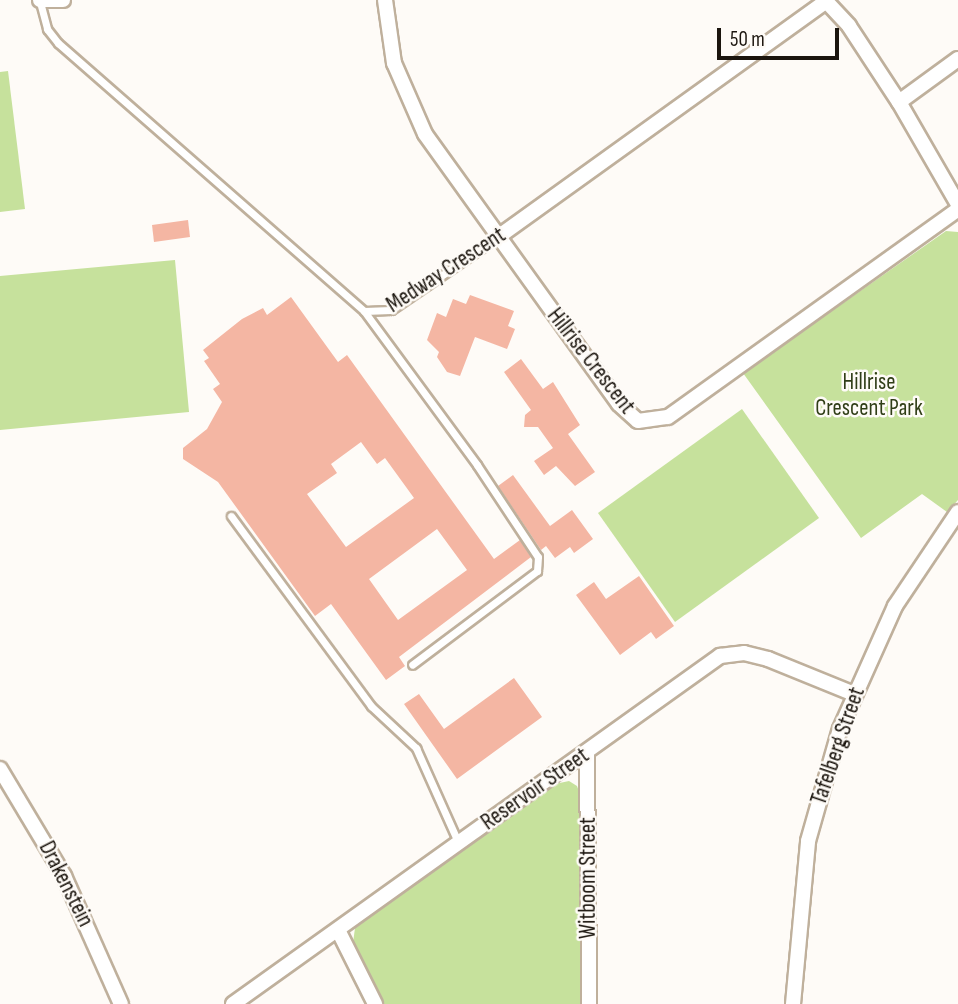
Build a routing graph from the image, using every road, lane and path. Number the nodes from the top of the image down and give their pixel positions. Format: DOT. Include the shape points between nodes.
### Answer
graph roads {
  1 [pos="63,0"];
  2 [pos="385,0"];
  3 [pos="826,0"];
  4 [pos="40,1"];
  5 [pos="958,60"];
  6 [pos="899,102"];
  7 [pos="958,207"];
  8 [pos="498,237"];
  9 [pos="364,311"];
  10 [pos="958,512"];
  11 [pos="232,516"];
  12 [pos="412,665"];
  13 [pos="854,694"];
  14 [pos="587,753"];
  15 [pos="0,769"];
  16 [pos="459,843"];
  17 [pos="338,930"];
  18 [pos="121,1004"];
  19 [pos="233,1004"];
  20 [pos="375,1004"];
  21 [pos="589,1004"];
  22 [pos="793,1004"];
  1 -- 4 [label="street"];
  2 -- 8 [label="street, Hillrise Crescent" via="394,63 425,134"];
  3 -- 6 [label="street" via="849,26"];
  3 -- 8 [label="street, Medway Crescent"];
  4 -- 9 [label="lane, Medway Crescent" via="47,29 58,43"];
  5 -- 6 [label="street"];
  6 -- 7 [label="street"];
  7 -- 8 [label="street, Hillrise Crescent" via="668,417 647,422 630,416 619,404"];
  8 -- 9 [label="lane, Medway Crescent" via="391,310"];
  9 -- 12 [label="lane" via="538,557 537,571"];
  10 -- 13 [label="street, Tafelberg Street" via="895,606"];
  11 -- 16 [label="lane" via="371,706 416,748"];
  13 -- 14 [label="street, Reservoir Street" via="768,659 744,653 720,656"];
  13 -- 22 [label="street, Tafelberg Street" via="828,765 808,841"];
  14 -- 16 [label="street, Reservoir Street"];
  14 -- 21 [label="street, Witboom Street"];
  15 -- 18 [label="street, Drakenstein" via="64,876"];
  16 -- 17 [label="street, Reservoir Street"];
  17 -- 19 [label="street, Reservoir Street"];
  17 -- 20 [label="street"];
}
